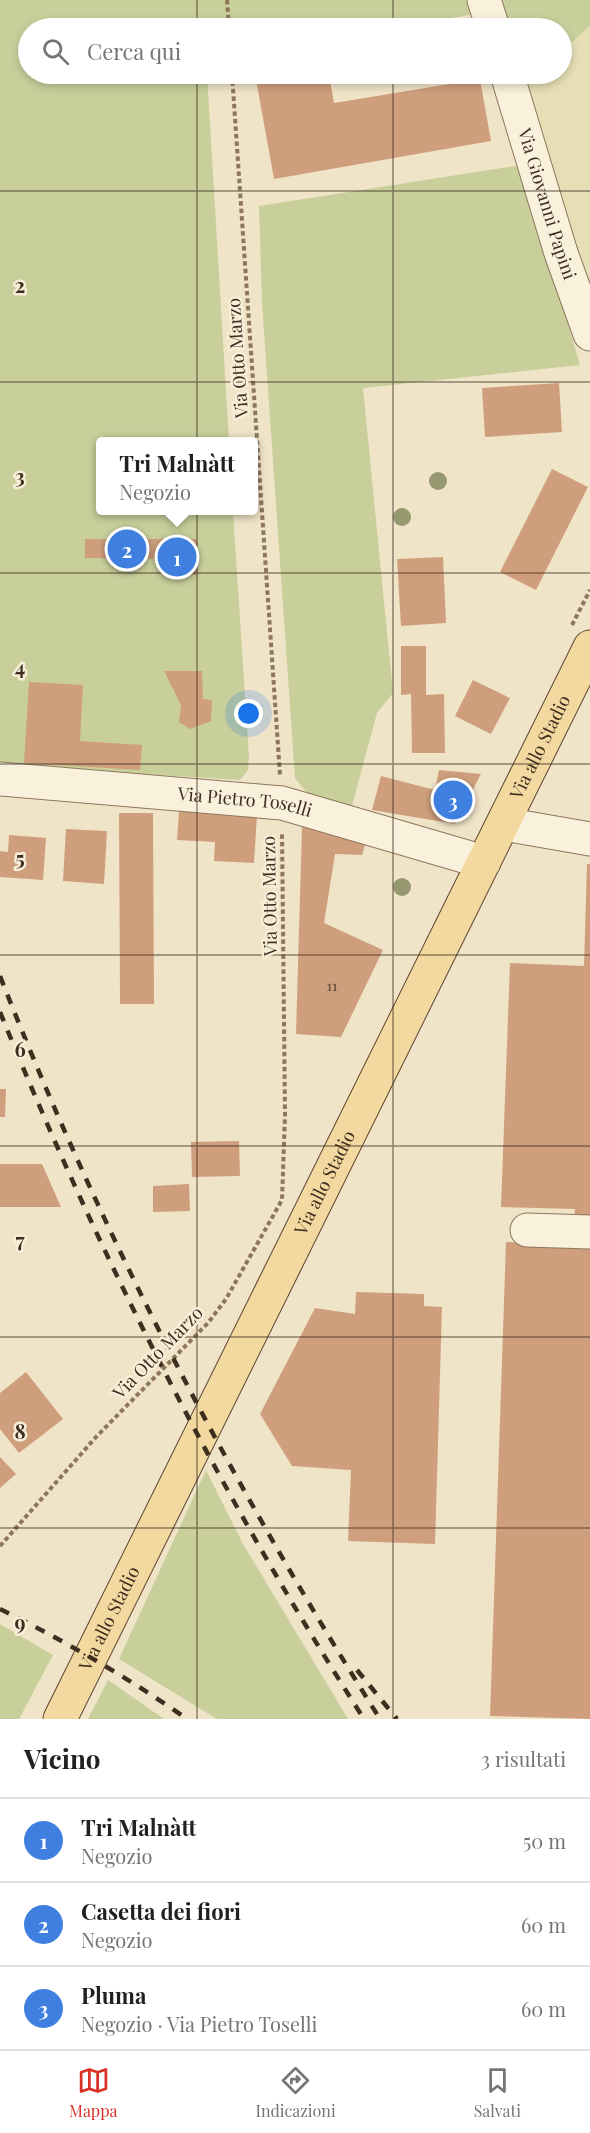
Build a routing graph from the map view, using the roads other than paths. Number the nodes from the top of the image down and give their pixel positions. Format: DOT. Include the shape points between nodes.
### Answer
graph roads {
  1 [pos="484,0"];
  2 [pos="490,18"];
  3 [pos="510,84"];
  4 [pos="589,331"];
  5 [pos="590,646"];
  6 [pos="0,779"];
  7 [pos="504,824"];
  8 [pos="590,839"];
  9 [pos="484,862"];
  10 [pos="527,1230"];
  11 [pos="590,1232"];
  12 [pos="60,1719"];
  1 -- 2 [label="street"];
  3 -- 4 [label="street, Via Giovanni Papini"];
  5 -- 7 [label="main road, Via allo Stadio"];
  6 -- 9 [label="street, Via Pietro Toselli" via="282,803"];
  7 -- 8 [label="street"];
  7 -- 9 [label="main road, Via allo Stadio"];
  9 -- 12 [label="main road, Via allo Stadio"];
  10 -- 11 [label="street"];
}
